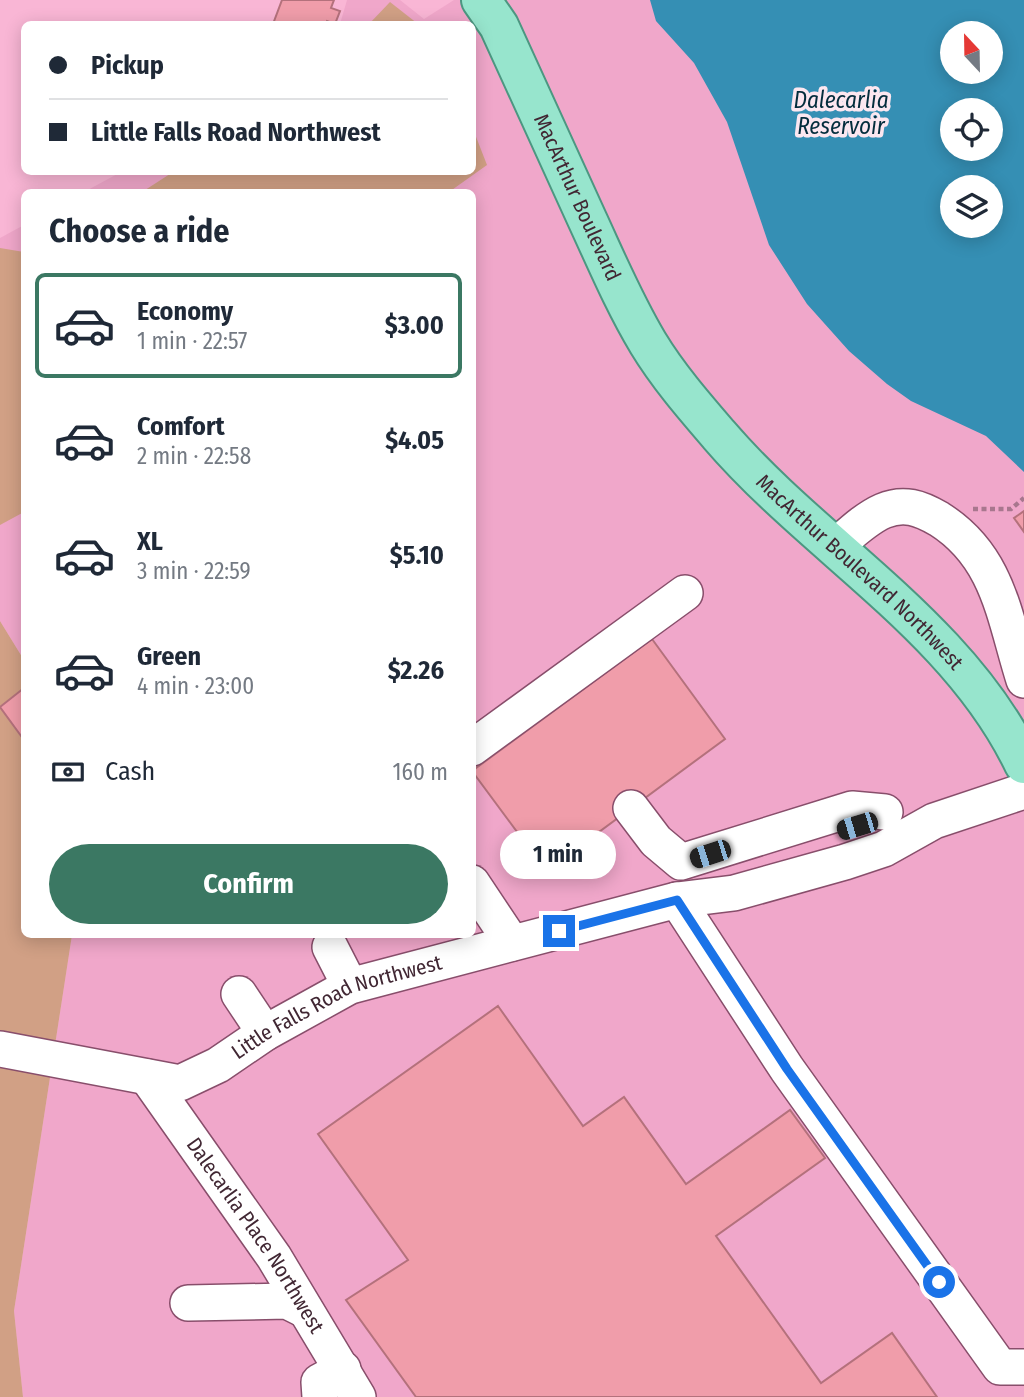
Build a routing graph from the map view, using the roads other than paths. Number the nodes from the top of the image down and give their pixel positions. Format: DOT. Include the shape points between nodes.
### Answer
graph roads {
  1 [pos="481,0"];
  2 [pos="681,390"];
  3 [pos="836,546"];
  4 [pos="685,593"];
  5 [pos="1024,680"];
  6 [pos="476,745"];
  7 [pos="1024,764"];
  8 [pos="1024,791"];
  9 [pos="631,808"];
  10 [pos="885,812"];
  11 [pos="934,821"];
  12 [pos="476,889"];
  13 [pos="677,900"];
  14 [pos="512,943"];
  15 [pos="330,947"];
  16 [pos="350,986"];
  17 [pos="239,994"];
  18 [pos="265,1033"];
  19 [pos="0,1049"];
  20 [pos="147,1077"];
  21 [pos="188,1303"];
  22 [pos="305,1310"];
  23 [pos="1024,1367"];
  24 [pos="351,1383"];
  25 [pos="320,1397"];
  1 -- 2 [label="main road, MacArthur Boulevard" via="499,26 621,291 648,343"];
  2 -- 3 [label="main road, MacArthur Boulevard Northwest" via="722,439"];
  3 -- 5 [label="lane" via="872,517 900,507 921,509 950,526 989,570"];
  3 -- 7 [label="main road, MacArthur Boulevard Northwest" via="961,670 1011,737"];
  4 -- 6 [label="lane"];
  8 -- 11 [label="lane"];
  9 -- 10 [label="lane" via="656,841 681,862 852,809"];
  10 -- 11 [label="lane"];
  10 -- 13 [label="lane" via="866,823 722,867"];
  11 -- 13 [label="lane" via="884,849 845,862 734,893"];
  12 -- 14 [label="lane"];
  13 -- 14 [label="lane, Little Falls Road Northwest"];
  13 -- 23 [label="lane" via="787,1069 1000,1367"];
  14 -- 16 [label="lane, Little Falls Road Northwest"];
  15 -- 16 [label="lane"];
  16 -- 18 [label="lane, Little Falls Road Northwest"];
  17 -- 18 [label="lane"];
  18 -- 20 [label="lane, Little Falls Road Northwest" via="218,1065 180,1083"];
  19 -- 20 [label="lane, Little Falls Road Northwest"];
  20 -- 22 [label="lane, Dalecarlia Place Northwest" via="274,1257"];
  21 -- 22 [label="lane" via="287,1301"];
  22 -- 24 [label="lane, Dalecarlia Place Northwest"];
  24 -- 25 [label="lane" via="319,1381"];
}
